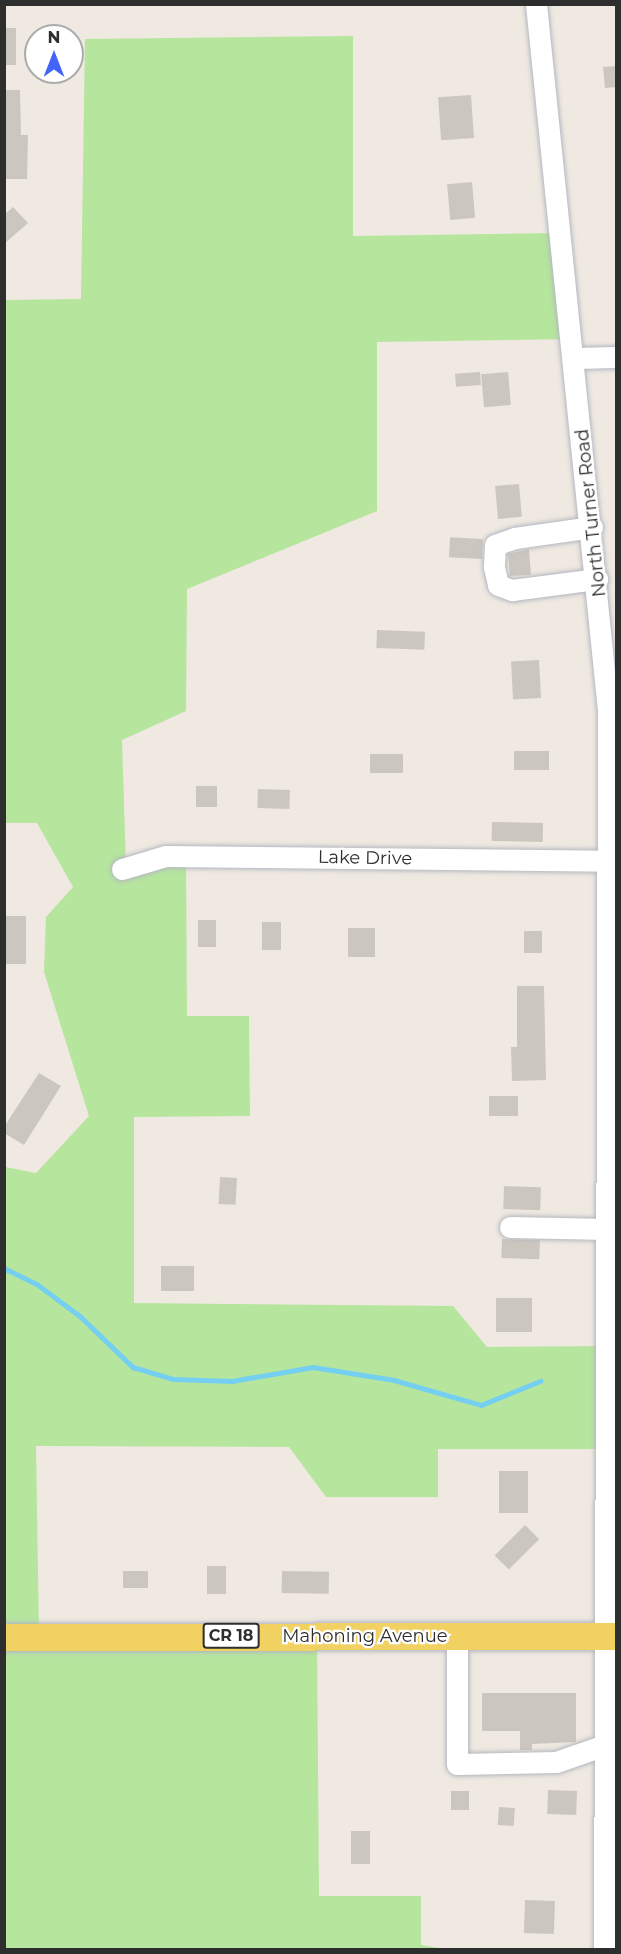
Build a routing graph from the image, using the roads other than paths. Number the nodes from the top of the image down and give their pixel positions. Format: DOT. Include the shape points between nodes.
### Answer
graph roads {
  1 [pos="536,4"];
  2 [pos="616,357"];
  3 [pos="575,358"];
  4 [pos="592,527"];
  5 [pos="597,579"];
  6 [pos="612,710"];
  7 [pos="610,861"];
  8 [pos="122,869"];
  9 [pos="613,1109"];
  10 [pos="510,1227"];
  11 [pos="611,1228"];
  12 [pos="457,1636"];
  13 [pos="611,1636"];
  14 [pos="4,1637"];
  15 [pos="605,1745"];
  16 [pos="611,1786"];
  17 [pos="611,1818"];
  18 [pos="604,1950"];
  1 -- 3 [label="street, North Turner Road"];
  2 -- 3 [label="street"];
  3 -- 4 [label="street, North Turner Road"];
  4 -- 5 [label="street, North Turner Road"];
  4 -- 5 [label="street" via="515,538 495,545 494,567 498,585 512,590"];
  5 -- 6 [label="street, North Turner Road"];
  6 -- 7 [label="street, North Turner Road"];
  7 -- 8 [label="street, Lake Drive" via="166,856"];
  7 -- 9 [label="street, North Turner Road"];
  9 -- 11 [label="street, North Turner Road"];
  10 -- 11 [label="street"];
  11 -- 13 [label="street, North Turner Road"];
  12 -- 13 [label="main road, Mahoning Avenue / CR 18"];
  12 -- 14 [label="main road, Mahoning Avenue / CR 18"];
  12 -- 15 [label="street" via="457,1764 556,1762"];
  13 -- 15 [label="street, North Turner Road"];
  15 -- 16 [label="street, North Turner Road"];
  16 -- 17 [label="street, North Turner Road"];
  17 -- 18 [label="street, North Turner Road"];
}
